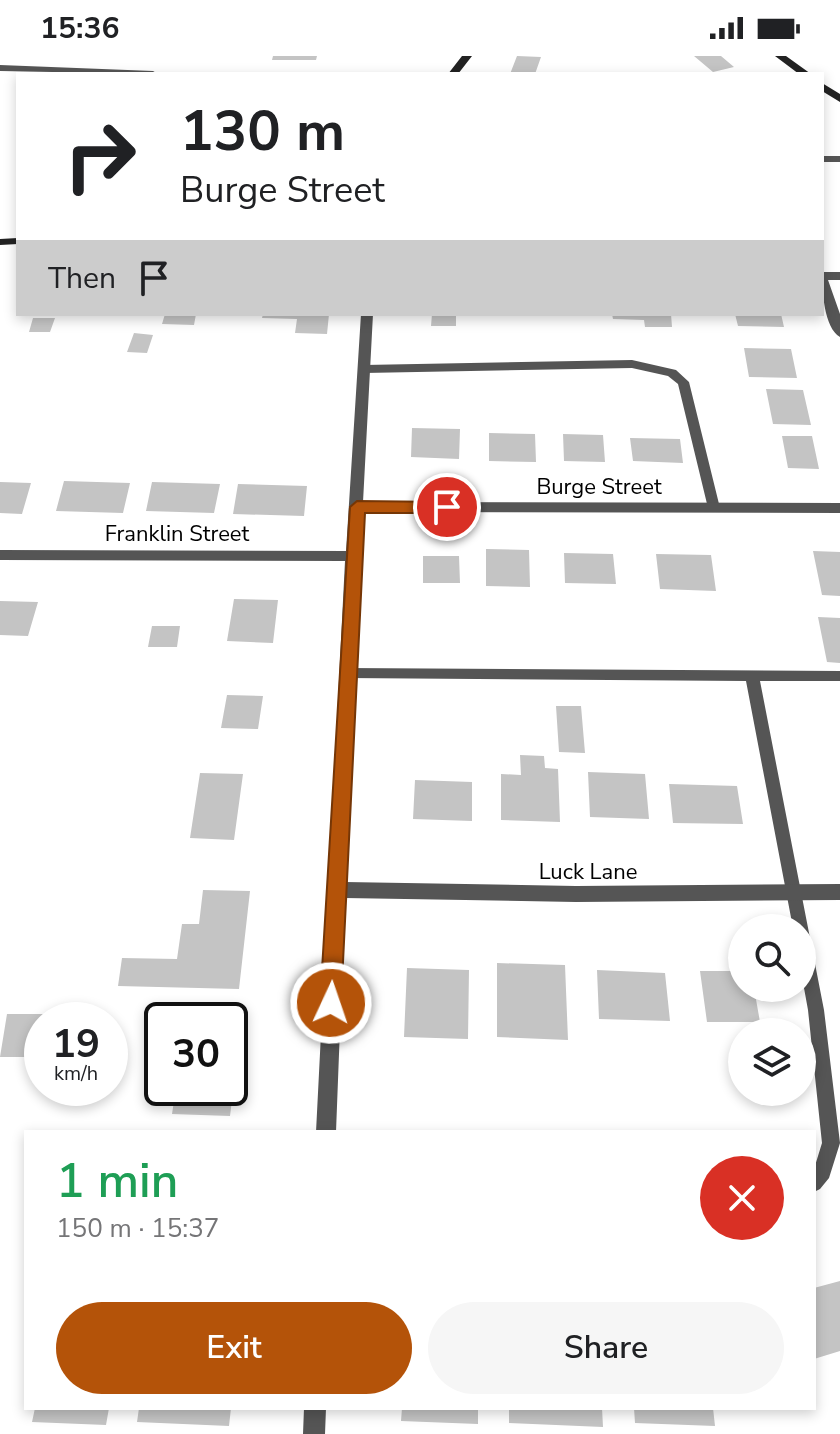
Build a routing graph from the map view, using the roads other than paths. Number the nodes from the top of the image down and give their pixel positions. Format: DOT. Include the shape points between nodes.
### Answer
graph roads {
  1 [pos="467,56"];
  2 [pos="780,56"];
  3 [pos="0,68"];
  4 [pos="102,72"];
  5 [pos="455,72"];
  6 [pos="803,72"];
  7 [pos="824,283"];
  8 [pos="367,316"];
  9 [pos="840,333"];
  10 [pos="364,369"];
  11 [pos="357,507"];
  12 [pos="714,508"];
  13 [pos="840,508"];
  14 [pos="0,555"];
  15 [pos="354,556"];
  16 [pos="346,673"];
  17 [pos="752,676"];
  18 [pos="840,676"];
  19 [pos="336,890"];
  20 [pos="794,892"];
  21 [pos="840,892"];
  22 [pos="798,914"];
  23 [pos="815,1002"];
  24 [pos="326,1130"];
  25 [pos="816,1181"];
  26 [pos="315,1410"];
  27 [pos="314,1434"];
  1 -- 5 [label="street"];
  2 -- 6 [label="street"];
  3 -- 4 [label="street"];
  7 -- 9 [label="street"];
  8 -- 10 [label="street"];
  10 -- 11 [label="street"];
  10 -- 12 [label="lane" via="632,364 672,373 687,390"];
  11 -- 12 [label="street, Burge Street"];
  11 -- 15 [label="street"];
  12 -- 13 [label="street, Burge Street"];
  14 -- 15 [label="street, Franklin Street"];
  15 -- 16 [label="street"];
  16 -- 17 [label="lane"];
  16 -- 19 [label="street"];
  17 -- 18 [label="lane"];
  17 -- 20 [label="lane"];
  19 -- 20 [label="street, Luck Lane"];
  19 -- 24 [label="street"];
  20 -- 21 [label="street, Luck Lane"];
  20 -- 22 [label="lane"];
  23 -- 25 [label="lane" via="831,1143"];
  26 -- 27 [label="street"];
}
